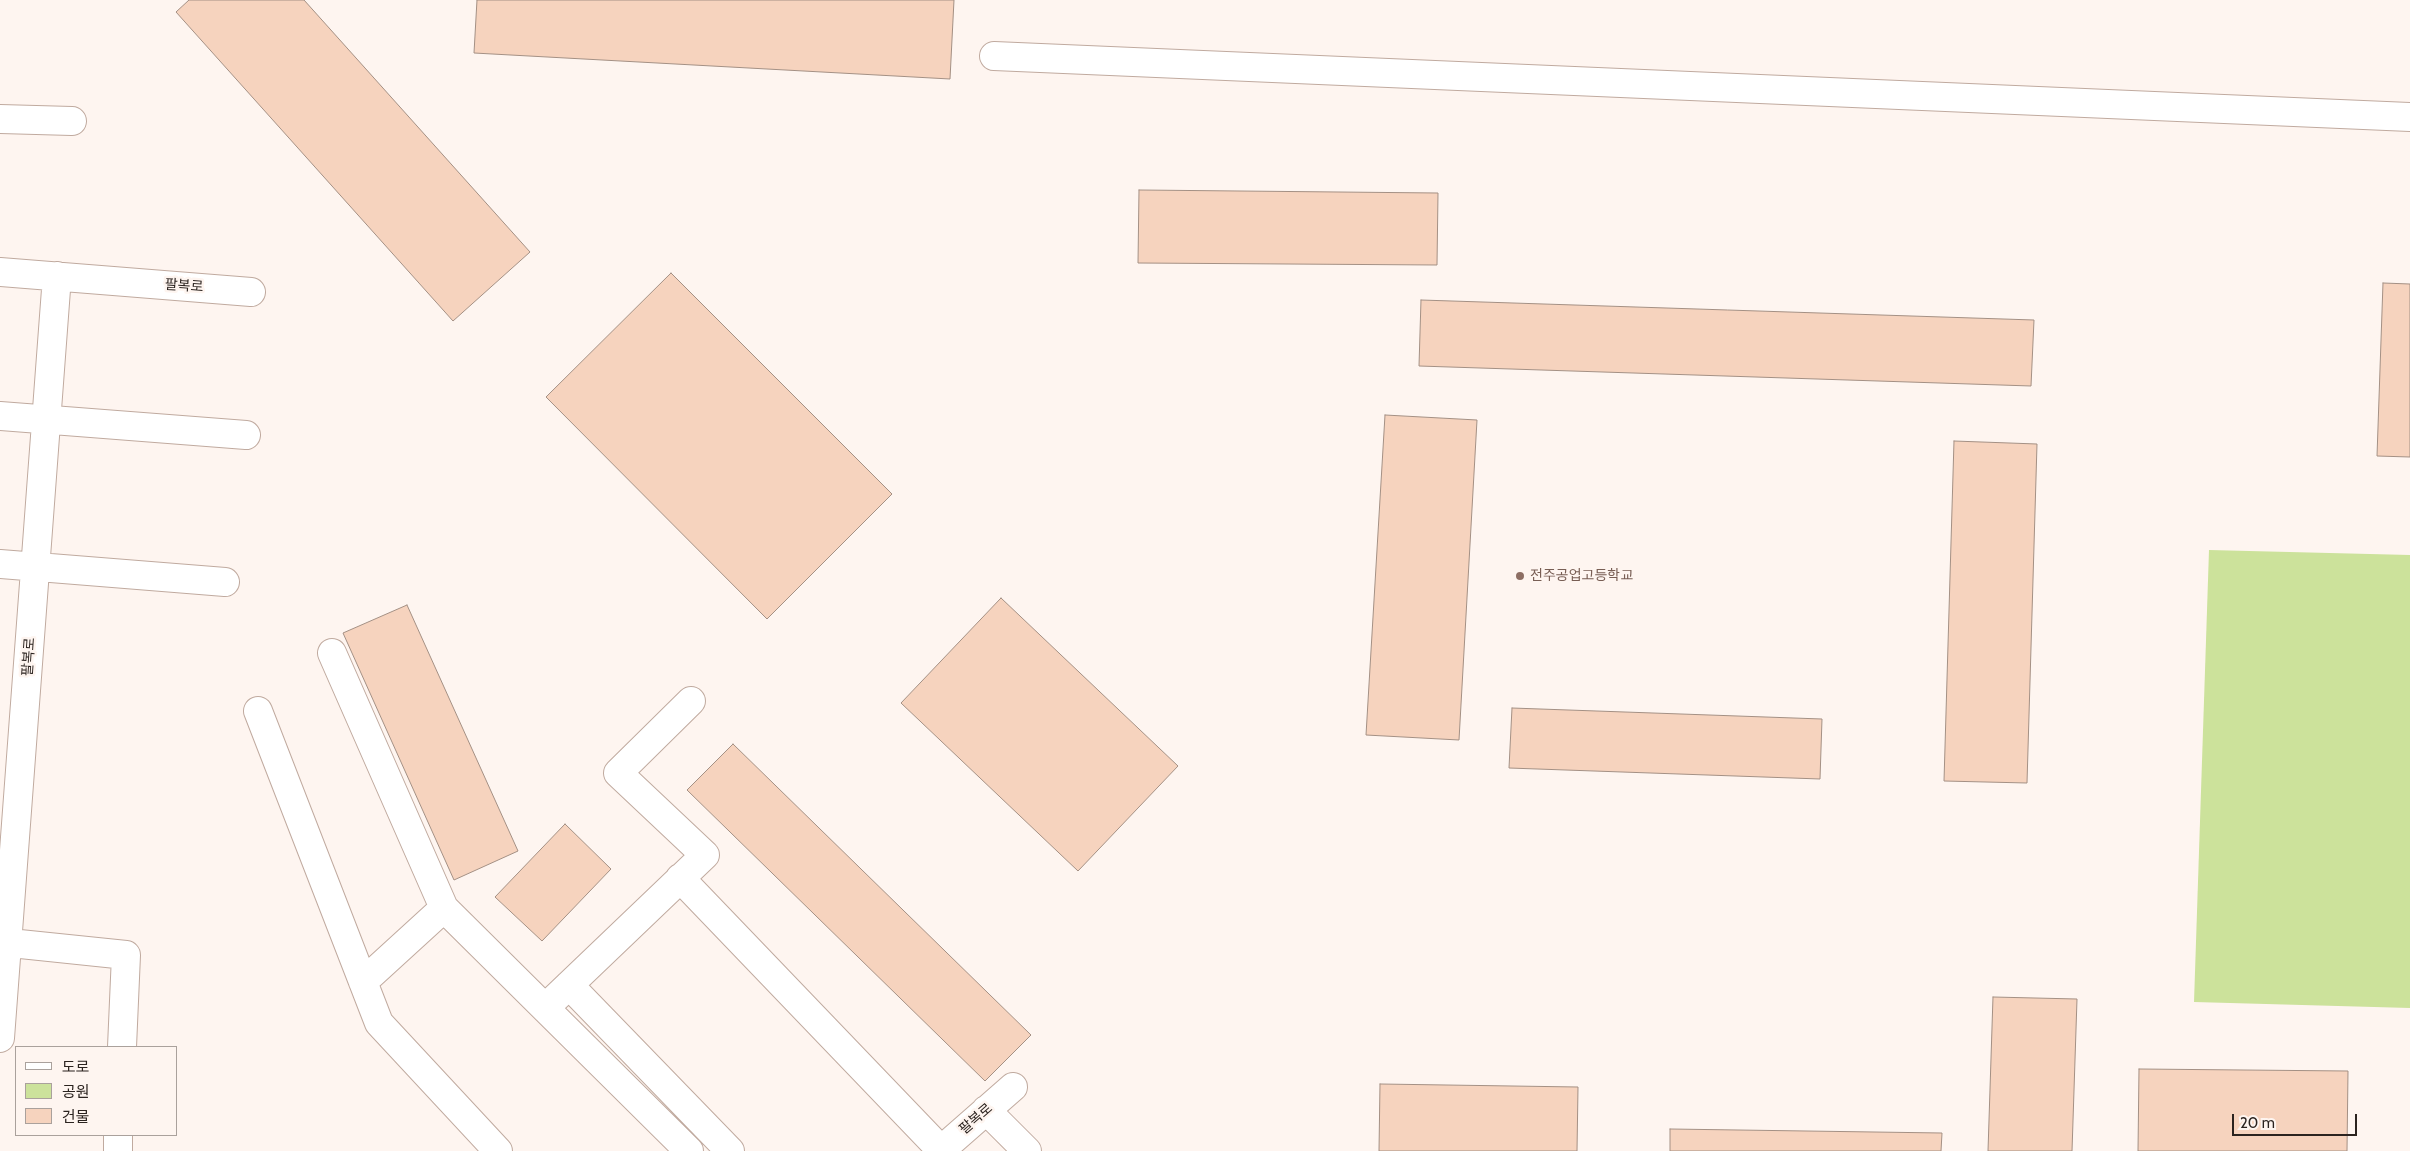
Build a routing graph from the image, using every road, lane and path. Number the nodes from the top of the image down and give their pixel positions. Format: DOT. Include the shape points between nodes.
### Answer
graph roads {
  1 [pos="994,56"];
  2 [pos="2410,117"];
  3 [pos="0,119"];
  4 [pos="72,121"];
  5 [pos="0,272"];
  6 [pos="57,276"];
  7 [pos="251,292"];
  8 [pos="0,416"];
  9 [pos="47,420"];
  10 [pos="246,434"];
  11 [pos="0,564"];
  12 [pos="36,566"];
  13 [pos="225,582"];
  14 [pos="332,653"];
  15 [pos="691,701"];
  16 [pos="258,711"];
  17 [pos="12,723"];
  18 [pos="680,878"];
  19 [pos="444,908"];
  20 [pos="4,943"];
  21 [pos="363,982"];
  22 [pos="569,985"];
  23 [pos="545,1008"];
  24 [pos="0,1038"];
  25 [pos="122,1046"];
  26 [pos="1013,1087"];
  27 [pos="986,1110"];
  28 [pos="118,1136"];
  29 [pos="118,1151"];
  30 [pos="498,1151"];
  31 [pos="689,1151"];
  32 [pos="730,1151"];
  33 [pos="940,1151"];
  34 [pos="1027,1151"];
  1 -- 2 [label="lane"];
  3 -- 4 [label="lane"];
  5 -- 6 [label="lane, 팔복로"];
  6 -- 7 [label="lane, 팔복로"];
  6 -- 9 [label="lane, 팔복로"];
  8 -- 9 [label="lane"];
  9 -- 10 [label="lane"];
  9 -- 12 [label="lane, 팔복로"];
  11 -- 12 [label="lane"];
  12 -- 13 [label="lane"];
  12 -- 17 [label="lane, 팔복로"];
  14 -- 19 [label="lane"];
  15 -- 18 [label="lane" via="618,773 705,855"];
  16 -- 21 [label="lane"];
  17 -- 20 [label="lane, 팔복로"];
  18 -- 22 [label="lane"];
  18 -- 33 [label="lane"];
  19 -- 21 [label="lane"];
  19 -- 23 [label="lane"];
  20 -- 24 [label="lane, 팔복로"];
  20 -- 25 [label="lane" via="126,955"];
  21 -- 30 [label="lane" via="378,1023"];
  22 -- 23 [label="lane"];
  22 -- 32 [label="lane"];
  23 -- 31 [label="lane"];
  26 -- 27 [label="lane, 팔복로"];
  27 -- 33 [label="lane, 팔복로"];
  27 -- 34 [label="lane"];
  28 -- 29 [label="lane"];
}
